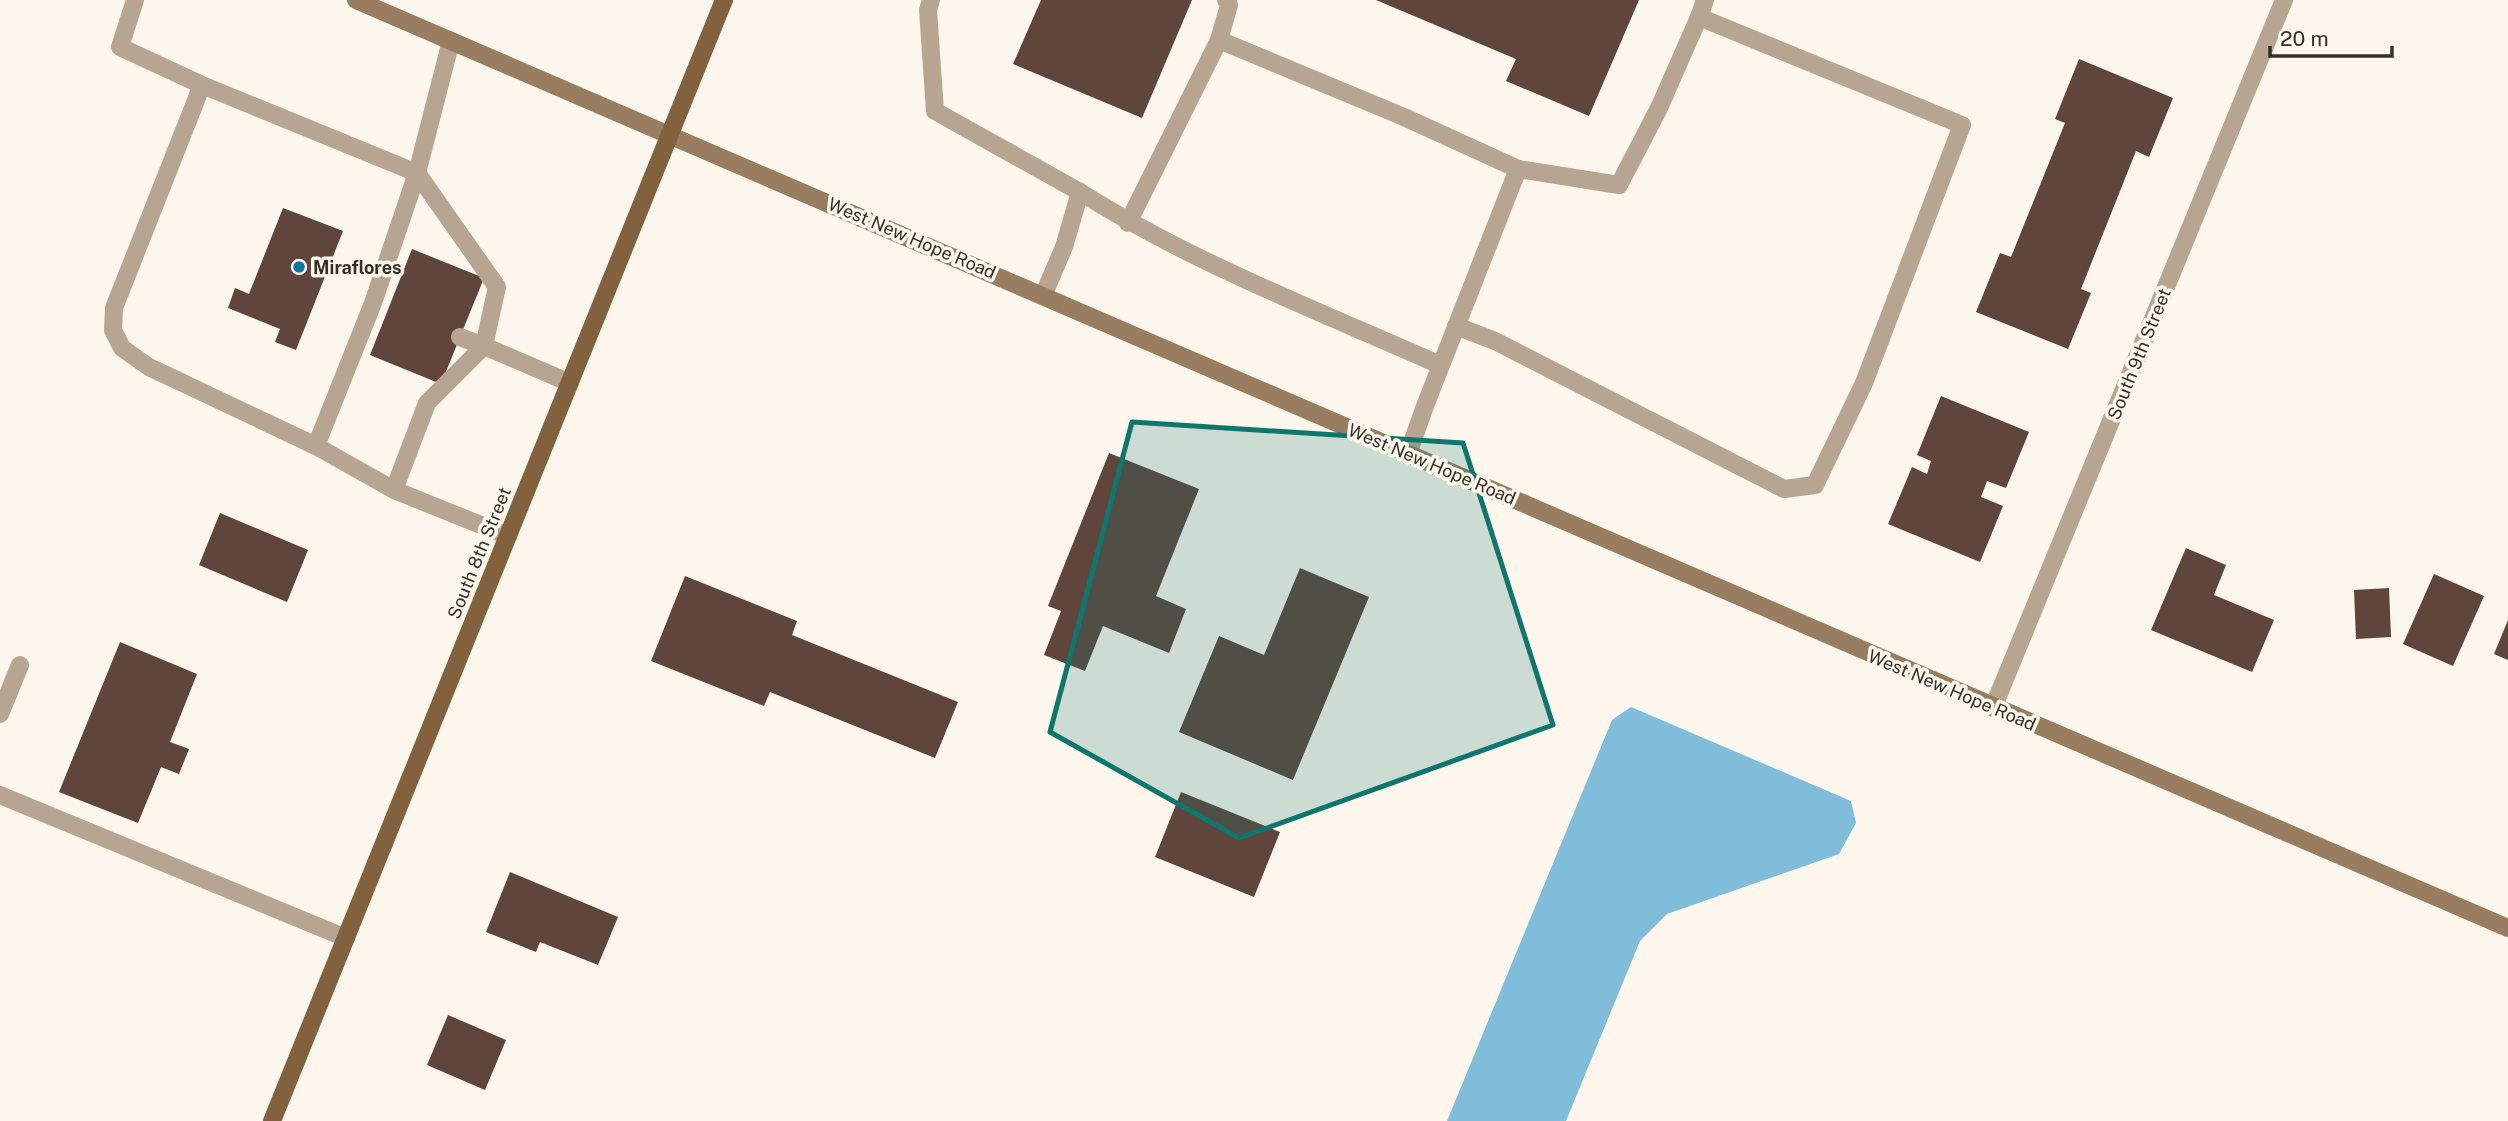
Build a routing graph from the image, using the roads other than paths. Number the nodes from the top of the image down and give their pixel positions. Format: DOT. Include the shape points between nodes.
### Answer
graph roads {
  1 [pos="135,0"];
  2 [pos="356,0"];
  3 [pos="724,0"];
  4 [pos="931,0"];
  5 [pos="1226,0"];
  6 [pos="2284,0"];
  7 [pos="1702,8"];
  8 [pos="1219,40"];
  9 [pos="451,41"];
  10 [pos="202,85"];
  11 [pos="670,133"];
  12 [pos="1518,169"];
  13 [pos="417,173"];
  14 [pos="1080,192"];
  15 [pos="1128,223"];
  16 [pos="1044,296"];
  17 [pos="1456,326"];
  18 [pos="460,337"];
  19 [pos="484,346"];
  20 [pos="1440,365"];
  21 [pos="569,383"];
  22 [pos="316,446"];
  23 [pos="1408,454"];
  24 [pos="394,490"];
  25 [pos="508,537"];
  26 [pos="20,666"];
  27 [pos="1993,708"];
  28 [pos="0,714"];
  29 [pos="0,795"];
  30 [pos="2508,928"];
  31 [pos="346,938"];
  32 [pos="272,1121"];
  1 -- 10 [label="street" via="120,47"];
  2 -- 9 [label="main road, West New Hope Road"];
  3 -- 11 [label="main road, South 8th Street"];
  4 -- 14 [label="street" via="935,111"];
  5 -- 8 [label="street" via="1229,5"];
  6 -- 27 [label="street, South 9th Street"];
  7 -- 12 [label="street" via="1659,108 1619,185"];
  7 -- 17 [label="street" via="1962,125 1864,383 1815,485 1784,489 1495,341"];
  8 -- 12 [label="street"];
  8 -- 15 [label="street"];
  9 -- 11 [label="main road, West New Hope Road"];
  9 -- 13 [label="street"];
  10 -- 13 [label="street"];
  10 -- 22 [label="street" via="114,308 113,330 122,348 149,367"];
  11 -- 16 [label="main road, West New Hope Road"];
  11 -- 21 [label="main road, South 8th Street"];
  12 -- 17 [label="street"];
  13 -- 19 [label="street" via="497,288"];
  13 -- 22 [label="street" via="380,306"];
  14 -- 15 [label="street"];
  14 -- 16 [label="street"];
  15 -- 20 [label="street"];
  16 -- 23 [label="main road, West New Hope Road"];
  17 -- 20 [label="street"];
  18 -- 19 [label="street"];
  19 -- 21 [label="street"];
  19 -- 24 [label="street" via="426,403"];
  20 -- 23 [label="street"];
  21 -- 25 [label="main road, South 8th Street"];
  22 -- 24 [label="street"];
  23 -- 27 [label="main road, West New Hope Road"];
  24 -- 25 [label="street"];
  25 -- 31 [label="main road, South 8th Street"];
  26 -- 28 [label="street"];
  27 -- 30 [label="main road, West New Hope Road"];
  29 -- 31 [label="street"];
  31 -- 32 [label="main road, South 8th Street"];
}
